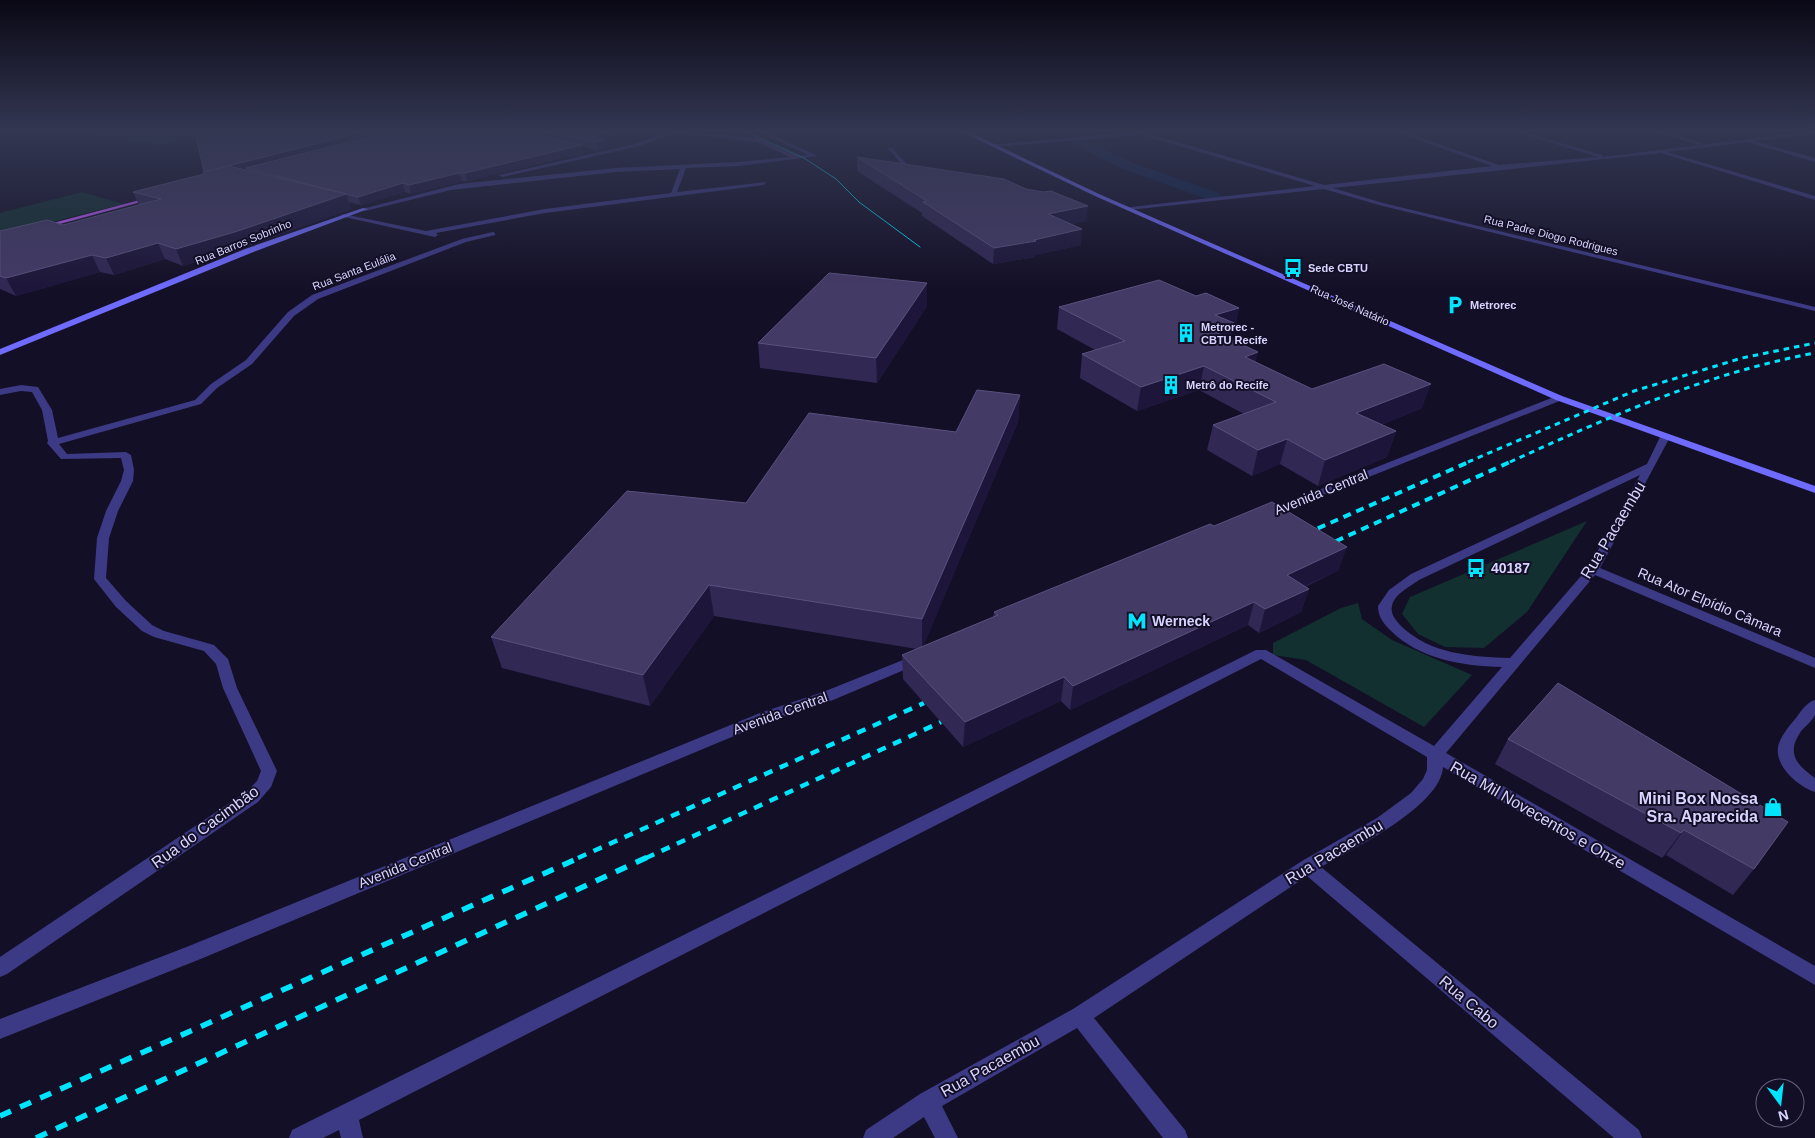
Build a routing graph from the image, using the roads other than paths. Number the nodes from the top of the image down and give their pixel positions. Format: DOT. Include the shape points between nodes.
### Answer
graph roads {
  1 [pos="469,184"];
  2 [pos="489,184"];
  3 [pos="677,184"];
  4 [pos="764,184"];
  5 [pos="1073,184"];
  6 [pos="1313,184"];
  7 [pos="1358,184"];
  8 [pos="1768,184"];
  9 [pos="452,188"];
  10 [pos="1326,188"];
  11 [pos="673,195"];
  12 [pos="161,196"];
  13 [pos="1815,198"];
  14 [pos="352,206"];
  15 [pos="365,209"];
  16 [pos="1131,209"];
  17 [pos="343,216"];
  18 [pos="38,228"];
  19 [pos="426,233"];
  20 [pos="493,234"];
  21 [pos="464,240"];
  22 [pos="1815,309"];
  23 [pos="0,352"];
  24 [pos="0,392"];
  25 [pos="1560,398"];
  26 [pos="1665,438"];
  27 [pos="52,443"];
  28 [pos="1651,466"];
  29 [pos="1815,490"];
  30 [pos="1258,518"];
  31 [pos="1593,570"];
  32 [pos="927,656"];
  33 [pos="1512,663"];
  34 [pos="1815,663"];
  35 [pos="1815,706"];
  36 [pos="1435,755"];
  37 [pos="1815,786"];
  38 [pos="1308,866"];
  39 [pos="0,968"];
  40 [pos="1815,976"];
  41 [pos="1080,1016"];
  42 [pos="0,1029"];
  43 [pos="928,1102"];
  44 [pos="347,1115"];
  45 [pos="300,1138"];
  46 [pos="352,1138"];
  47 [pos="874,1138"];
  48 [pos="947,1138"];
  49 [pos="1177,1138"];
  50 [pos="1631,1138"];
  1 -- 9 [label="street, Rua Barros Sobrinho"];
  2 -- 9 [label="street"];
  3 -- 11 [label="street"];
  4 -- 11 [label="street"];
  5 -- 16 [label="main road, Rua José Natário"];
  6 -- 10 [label="street, Rua Padre Diogo Rodrigues"];
  7 -- 10 [label="street"];
  8 -- 13 [label="street"];
  9 -- 15 [label="street, Rua Barros Sobrinho"];
  10 -- 16 [label="street"];
  10 -- 22 [label="street, Rua Padre Diogo Rodrigues"];
  11 -- 19 [label="street" via="510,216"];
  12 -- 18 [label="main road"];
  14 -- 15 [label="main road"];
  15 -- 17 [label="main road, Rua Barros Sobrinho"];
  16 -- 25 [label="main road, Rua José Natário"];
  17 -- 19 [label="street"];
  17 -- 23 [label="main road, Rua Barros Sobrinho"];
  19 -- 21 [label="street"];
  20 -- 21 [label="street, Rua Santa Eulália"];
  21 -- 27 [label="street, Rua Santa Eulália" via="315,297 301,306 249,362 214,386 198,402"];
  24 -- 27 [label="street" via="35,389 49,415"];
  25 -- 26 [label="main road, Rua José Natário"];
  25 -- 30 [label="street, Avenida Central"];
  26 -- 28 [label="street, Rua Pacaembu"];
  26 -- 29 [label="main road, Rua José Natário"];
  27 -- 39 [label="street, Rua do Cacimbão" via="65,457 126,455 127,481 103,538 100,579 148,628 209,648 223,662 230,688 269,771 268,779 257,793 236,809"];
  28 -- 31 [label="street, Rua Pacaembu"];
  28 -- 33 [label="street" via="1416,577 1392,595 1385,607 1386,618 1395,629 1433,651 1456,659"];
  31 -- 33 [label="street, Rua Pacaembu"];
  31 -- 34 [label="street, Rua Ator Elpídio Câmara"];
  32 -- 42 [label="street, Avenida Central" via="828,696 765,717"];
  33 -- 36 [label="street, Rua Pacaembu"];
  35 -- 37 [label="street" via="1798,725 1784,750 1793,771"];
  36 -- 38 [label="street, Rua Pacaembu" via="1435,770 1417,798 1383,823"];
  36 -- 40 [label="street, Rua Mil Novecentos e Onze"];
  36 -- 44 [label="street, Rua Mil Novecentos e Onze" via="1261,653"];
  38 -- 41 [label="street, Rua Pacaembu"];
  38 -- 50 [label="street, Rua Cabo"];
  41 -- 43 [label="street, Rua Pacaembu"];
  41 -- 49 [label="street"];
  43 -- 47 [label="street, Rua Pacaembu"];
  43 -- 48 [label="street"];
  44 -- 45 [label="street"];
  44 -- 46 [label="street"];
}
